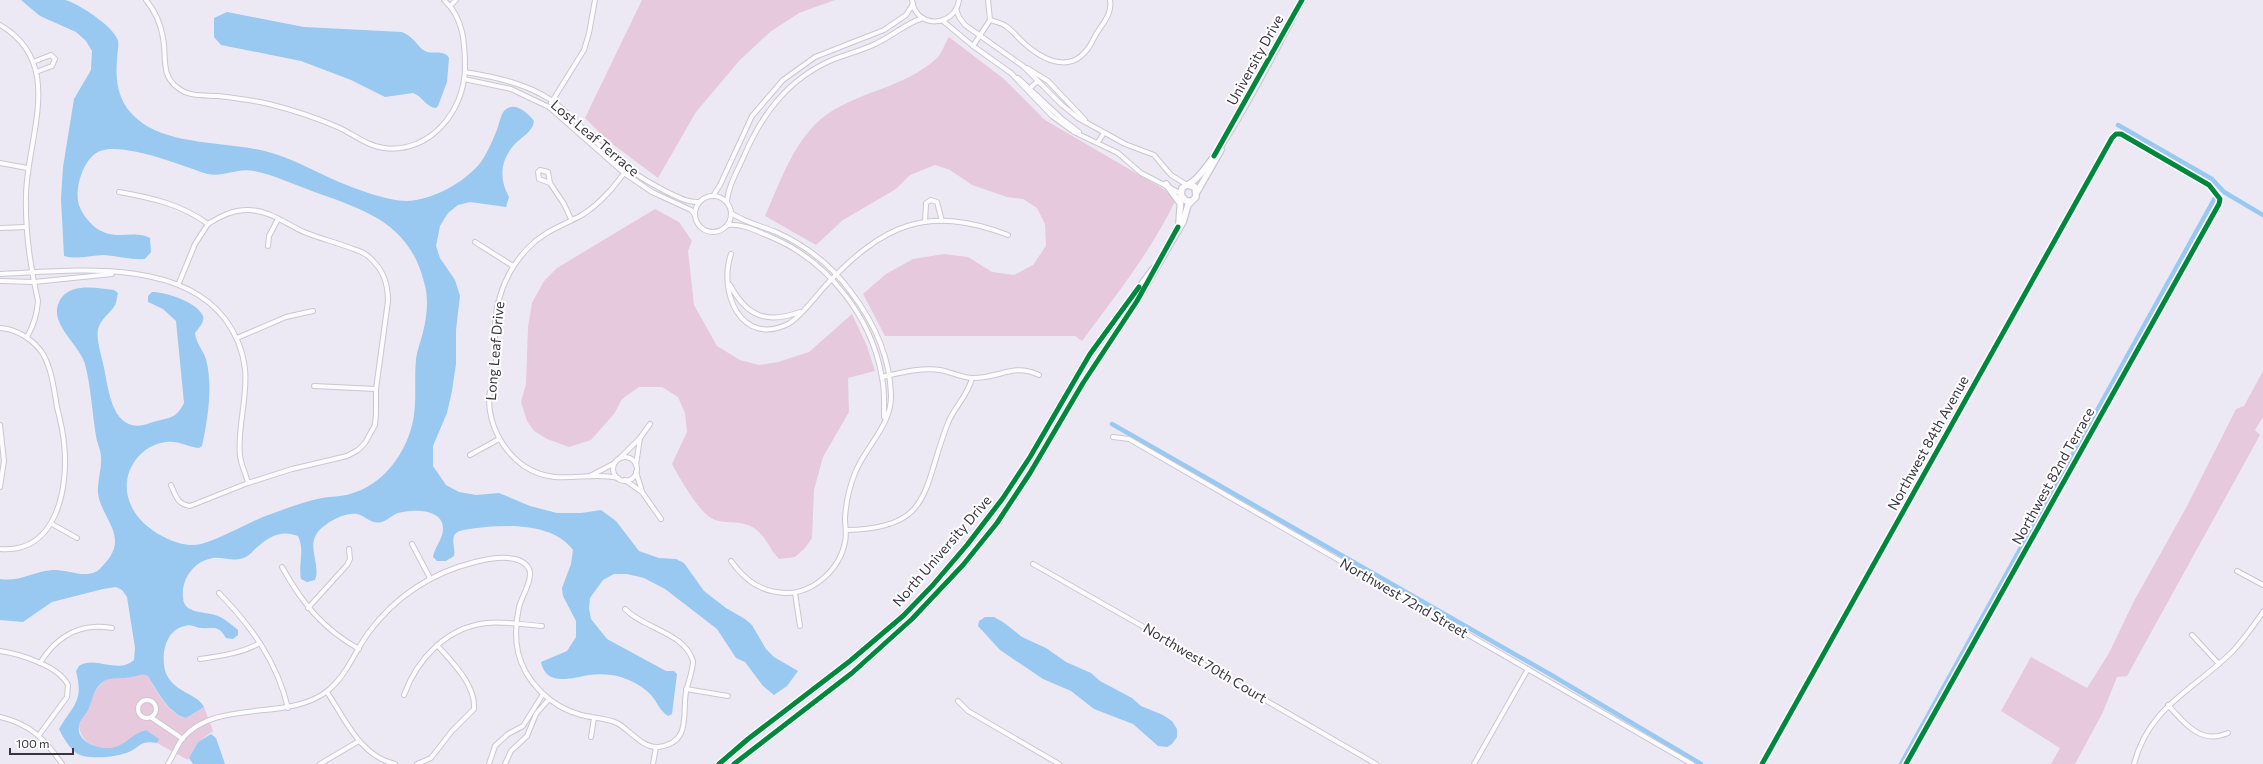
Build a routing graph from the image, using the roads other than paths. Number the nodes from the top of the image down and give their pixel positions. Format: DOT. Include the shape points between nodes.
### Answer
graph roads {
  1 [pos="146,0"];
  2 [pos="444,0"];
  3 [pos="456,0"];
  4 [pos="595,0"];
  5 [pos="959,0"];
  6 [pos="988,0"];
  7 [pos="1110,0"];
  8 [pos="1302,0"];
  9 [pos="912,2"];
  10 [pos="450,6"];
  11 [pos="956,9"];
  12 [pos="923,18"];
  13 [pos="942,20"];
  14 [pos="990,20"];
  15 [pos="0,25"];
  16 [pos="884,30"];
  17 [pos="980,36"];
  18 [pos="888,37"];
  19 [pos="973,46"];
  20 [pos="33,62"];
  21 [pos="1023,66"];
  22 [pos="36,72"];
  23 [pos="465,72"];
  24 [pos="1011,73"];
  25 [pos="464,79"];
  26 [pos="1038,81"];
  27 [pos="1030,88"];
  28 [pos="552,101"];
  29 [pos="549,107"];
  30 [pos="1088,123"];
  31 [pos="1229,131"];
  32 [pos="1104,132"];
  33 [pos="1082,134"];
  34 [pos="2116,134"];
  35 [pos="1098,142"];
  36 [pos="0,163"];
  37 [pos="27,168"];
  38 [pos="628,168"];
  39 [pos="624,174"];
  40 [pos="550,183"];
  41 [pos="1166,184"];
  42 [pos="1188,184"];
  43 [pos="119,192"];
  44 [pos="1197,192"];
  45 [pos="1181,194"];
  46 [pos="713,196"];
  47 [pos="1191,201"];
  48 [pos="699,202"];
  49 [pos="727,202"];
  50 [pos="1181,204"];
  51 [pos="732,213"];
  52 [pos="695,215"];
  53 [pos="278,219"];
  54 [pos="570,219"];
  55 [pos="942,221"];
  56 [pos="925,222"];
  57 [pos="208,224"];
  58 [pos="728,225"];
  59 [pos="0,228"];
  60 [pos="26,228"];
  61 [pos="1178,228"];
  62 [pos="1008,235"];
  63 [pos="475,242"];
  64 [pos="268,246"];
  65 [pos="731,254"];
  66 [pos="1157,265"];
  67 [pos="513,266"];
  68 [pos="32,272"];
  69 [pos="123,273"];
  70 [pos="0,274"];
  71 [pos="836,274"];
  72 [pos="831,279"];
  73 [pos="0,281"];
  74 [pos="34,282"];
  75 [pos="179,283"];
  76 [pos="729,284"];
  77 [pos="313,311"];
  78 [pos="802,311"];
  79 [pos="0,328"];
  80 [pos="27,337"];
  81 [pos="237,338"];
  82 [pos="889,375"];
  83 [pos="1039,375"];
  84 [pos="882,377"];
  85 [pos="972,378"];
  86 [pos="314,386"];
  87 [pos="376,389"];
  88 [pos="884,419"];
  89 [pos="0,424"];
  90 [pos="650,424"];
  91 [pos="1113,437"];
  92 [pos="640,438"];
  93 [pos="499,439"];
  94 [pos="470,455"];
  95 [pos="620,459"];
  96 [pos="615,463"];
  97 [pos="636,465"];
  98 [pos="636,472"];
  99 [pos="588,477"];
  100 [pos="618,478"];
  101 [pos="625,480"];
  102 [pos="248,482"];
  103 [pos="171,485"];
  104 [pos="0,487"];
  105 [pos="642,492"];
  106 [pos="661,519"];
  107 [pos="52,524"];
  108 [pos="846,530"];
  109 [pos="77,538"];
  110 [pos="412,544"];
  111 [pos="0,549"];
  112 [pos="348,550"];
  113 [pos="731,561"];
  114 [pos="1033,564"];
  115 [pos="282,568"];
  116 [pos="2237,571"];
  117 [pos="430,578"];
  118 [pos="2263,585"];
  119 [pos="932,586"];
  120 [pos="795,592"];
  121 [pos="938,592"];
  122 [pos="219,593"];
  123 [pos="308,608"];
  124 [pos="625,609"];
  125 [pos="2263,612"];
  126 [pos="516,624"];
  127 [pos="542,626"];
  128 [pos="800,626"];
  129 [pos="112,628"];
  130 [pos="2192,635"];
  131 [pos="260,642"];
  132 [pos="437,645"];
  133 [pos="359,650"];
  134 [pos="0,651"];
  135 [pos="200,659"];
  136 [pos="40,663"];
  137 [pos="2218,664"];
  138 [pos="1528,669"];
  139 [pos="686,690"];
  140 [pos="326,692"];
  141 [pos="543,694"];
  142 [pos="404,695"];
  143 [pos="728,696"];
  144 [pos="549,699"];
  145 [pos="958,701"];
  146 [pos="2168,705"];
  147 [pos="288,708"];
  148 [pos="0,717"];
  149 [pos="152,718"];
  150 [pos="594,718"];
  151 [pos="2228,733"];
  152 [pos="39,735"];
  153 [pos="592,737"];
  154 [pos="183,739"];
  155 [pos="359,741"];
  156 [pos="656,747"];
  157 [pos="56,755"];
  158 [pos="59,764"];
  159 [pos="62,764"];
  160 [pos="168,764"];
  161 [pos="320,764"];
  162 [pos="395,764"];
  163 [pos="418,764"];
  164 [pos="489,764"];
  165 [pos="505,764"];
  166 [pos="653,764"];
  167 [pos="719,764"];
  168 [pos="734,764"];
  169 [pos="1059,764"];
  170 [pos="1376,764"];
  171 [pos="1474,764"];
  172 [pos="1692,764"];
  173 [pos="1762,764"];
  174 [pos="1906,764"];
  175 [pos="2134,764"];
  1 -- 25 [label="street" via="162,31 166,72 178,88 192,95 248,100 302,113 384,148 407,146 435,134 452,113"];
  2 -- 10 [label="street"];
  3 -- 10 [label="street"];
  4 -- 28 [label="street" via="584,50"];
  5 -- 11 [label="street"];
  6 -- 14 [label="street"];
  7 -- 14 [label="street" via="1110,11 1086,53 1080,59 1066,64 1037,53 1025,45 1007,26"];
  8 -- 31 [label="main road, University Drive"];
  9 -- 12 [label="street" via="916,12"];
  9 -- 16 [label="street" via="906,15"];
  10 -- 23 [label="street" via="462,28"];
  11 -- 13 [label="street" via="950,17"];
  11 -- 17 [label="street" via="965,25"];
  12 -- 13 [label="street" via="933,22"];
  12 -- 18 [label="street"];
  13 -- 19 [label="street"];
  14 -- 17 [label="street"];
  15 -- 20 [label="street" via="14,36"];
  16 -- 18 [label="street"];
  16 -- 46 [label="street" via="815,58 783,80 752,116"];
  17 -- 19 [label="street"];
  17 -- 21 [label="street"];
  18 -- 49 [label="street" via="860,51 820,65 780,96 753,135 729,189"];
  19 -- 24 [label="street"];
  20 -- 22 [label="street"];
  20 -- 22 [label="street" via="47,55 55,59 52,66"];
  21 -- 26 [label="street"];
  21 -- 30 [label="street" via="1048,81"];
  22 -- 37 [label="street" via="40,94 39,108"];
  23 -- 25 [label="street"];
  23 -- 28 [label="street, Lost Leaf Terrace" via="514,82"];
  24 -- 27 [label="street"];
  24 -- 33 [label="street" via="1052,116 1074,132"];
  25 -- 29 [label="street, Lost Leaf Terrace" via="511,89"];
  26 -- 27 [label="street"];
  26 -- 30 [label="street" via="1062,105"];
  27 -- 33 [label="street"];
  28 -- 29 [label="street"];
  28 -- 38 [label="street, Lost Leaf Terrace"];
  29 -- 39 [label="street, Lost Leaf Terrace"];
  30 -- 32 [label="street"];
  31 -- 42 [label="main road, University Drive" via="1206,169"];
  31 -- 44 [label="main road, University Drive"];
  32 -- 35 [label="street"];
  32 -- 42 [label="street" via="1136,150 1154,155 1171,175"];
  33 -- 35 [label="street"];
  34 -- 173 [label="street, Northwest 84th Avenue"];
  34 -- 174 [label="street, Northwest 82nd Terrace" via="2121,134 2209,185 2220,199"];
  35 -- 41 [label="street" via="1118,153 1141,173"];
  36 -- 37 [label="street"];
  37 -- 60 [label="street"];
  38 -- 39 [label="street, Long Leaf Drive"];
  38 -- 48 [label="street, Lost Leaf Terrace" via="670,193 688,201"];
  39 -- 52 [label="street, Lost Leaf Terrace" via="652,192 691,210"];
  39 -- 54 [label="street, Long Leaf Drive" via="597,205"];
  40 -- 54 [label="street" via="564,204"];
  41 -- 45 [label="street"];
  41 -- 50 [label="main road"];
  42 -- 44 [label="main road" via="1195,187"];
  42 -- 45 [label="main road" via="1182,188"];
  43 -- 57 [label="street" via="167,202 196,215"];
  44 -- 47 [label="main road" via="1195,199"];
  45 -- 47 [label="main road" via="1186,201"];
  45 -- 50 [label="main road"];
  46 -- 48 [label="street"];
  46 -- 49 [label="street"];
  47 -- 61 [label="main road"];
  48 -- 52 [label="street"];
  49 -- 51 [label="street"];
  50 -- 61 [label="main road"];
  51 -- 58 [label="street"];
  51 -- 71 [label="street" via="800,244"];
  52 -- 58 [label="street" via="697,223 707,231 717,232"];
  53 -- 57 [label="street" via="260,211 237,210"];
  53 -- 64 [label="street" via="269,236"];
  53 -- 87 [label="street" via="325,240 357,250 374,262 380,270 388,291 388,301"];
  54 -- 67 [label="street, Long Leaf Drive" via="538,238"];
  55 -- 56 [label="street"];
  55 -- 56 [label="street" via="937,202 932,200 926,203"];
  55 -- 62 [label="street" via="977,224"];
  56 -- 71 [label="street" via="877,239 854,256"];
  57 -- 75 [label="street" via="195,244"];
  58 -- 72 [label="street" via="739,226 779,241 809,260"];
  59 -- 60 [label="street"];
  60 -- 68 [label="street"];
  61 -- 66 [label="main road, North University Drive"];
  63 -- 67 [label="street"];
  65 -- 76 [label="street" via="728,268"];
  66 -- 119 [label="main road, North University Drive" via="1090,354 1003,498"];
  66 -- 121 [label="main road, North University Drive" via="1023,485 997,523"];
  67 -- 93 [label="street, Long Leaf Drive" via="502,288 495,324 495,366 489,400"];
  68 -- 69 [label="street"];
  68 -- 70 [label="street"];
  68 -- 74 [label="street"];
  69 -- 74 [label="street"];
  69 -- 75 [label="street"];
  71 -- 72 [label="street"];
  71 -- 82 [label="street" via="858,302 875,330"];
  72 -- 78 [label="street"];
  72 -- 84 [label="street" via="845,295 868,332"];
  73 -- 74 [label="street"];
  74 -- 80 [label="street" via="38,301 37,312"];
  75 -- 81 [label="street" via="206,299 219,312"];
  76 -- 78 [label="street" via="742,304 759,315 780,318"];
  76 -- 78 [label="street" via="736,312 754,327 776,328 790,324"];
  77 -- 81 [label="street" via="286,318"];
  79 -- 80 [label="street"];
  80 -- 107 [label="street" via="42,354 50,370 64,444 63,483"];
  81 -- 102 [label="street" via="245,367 246,383 240,458"];
  82 -- 84 [label="street"];
  82 -- 85 [label="street" via="929,369"];
  82 -- 88 [label="street" via="890,408"];
  83 -- 85 [label="street" via="1026,369"];
  84 -- 88 [label="street"];
  85 -- 108 [label="street" via="968,393 952,412 929,486 921,500 893,524 880,528"];
  86 -- 87 [label="street"];
  87 -- 102 [label="street" via="375,425 358,450 336,459"];
  88 -- 108 [label="street" via="880,431 862,457 850,488 846,504"];
  89 -- 104 [label="street" via="4,461"];
  90 -- 92 [label="street"];
  91 -- 138 [label="street, Northwest 72nd Street" via="1129,439"];
  92 -- 95 [label="street"];
  92 -- 97 [label="street"];
  93 -- 94 [label="street"];
  93 -- 99 [label="street, Long Leaf Drive" via="515,458 536,473 561,479"];
  95 -- 96 [label="street"];
  95 -- 97 [label="street" via="629,458"];
  96 -- 99 [label="street, Long Leaf Drive"];
  96 -- 100 [label="street" via="614,469"];
  97 -- 98 [label="street"];
  98 -- 101 [label="street" via="632,478"];
  98 -- 105 [label="street"];
  99 -- 100 [label="street, Long Leaf Drive"];
  100 -- 101 [label="street"];
  101 -- 105 [label="street"];
  102 -- 103 [label="street" via="190,506 183,505 177,500"];
  105 -- 106 [label="street"];
  107 -- 109 [label="street"];
  107 -- 111 [label="street" via="28,546"];
  108 -- 120 [label="street" via="843,551 834,567 820,581"];
  110 -- 117 [label="street"];
  112 -- 123 [label="street" via="350,559 347,565"];
  113 -- 120 [label="street" via="742,576 758,587 776,592"];
  114 -- 170 [label="street, Northwest 70th Court"];
  115 -- 123 [label="street"];
  116 -- 118 [label="street"];
  117 -- 126 [label="street" via="484,560 516,559 530,572 529,584 519,606"];
  117 -- 133 [label="street" via="395,602 367,634"];
  119 -- 121 [label="main road"];
  119 -- 167 [label="main road, North University Drive" via="903,616 850,661"];
  120 -- 128 [label="street"];
  121 -- 168 [label="main road, North University Drive" via="852,673"];
  122 -- 131 [label="street"];
  123 -- 133 [label="street" via="327,628"];
  124 -- 139 [label="street" via="639,621 666,632 691,654 693,667"];
  125 -- 137 [label="street" via="2233,650"];
  126 -- 127 [label="street"];
  126 -- 132 [label="street" via="477,624 462,629"];
  126 -- 141 [label="street" via="517,650 521,663"];
  129 -- 136 [label="street" via="94,627 65,636 49,648"];
  130 -- 137 [label="street"];
  131 -- 135 [label="street" via="250,648 223,656"];
  131 -- 147 [label="street" via="278,674"];
  132 -- 142 [label="street" via="416,669"];
  132 -- 163 [label="street" via="464,678 473,698 474,709 452,731 431,758"];
  133 -- 140 [label="street" via="350,666"];
  134 -- 136 [label="street"];
  136 -- 152 [label="street" via="65,679 69,691"];
  137 -- 146 [label="street"];
  138 -- 171 [label="street"];
  138 -- 172 [label="street, Northwest 72nd Street"];
  139 -- 143 [label="street"];
  139 -- 156 [label="street" via="686,723 682,731 672,742"];
  140 -- 147 [label="street"];
  140 -- 155 [label="street"];
  141 -- 144 [label="street"];
  141 -- 164 [label="street" via="522,726 503,737 496,746"];
  144 -- 150 [label="street" via="567,710"];
  144 -- 165 [label="street" via="536,714 527,736 511,751"];
  145 -- 169 [label="street" via="968,711"];
  146 -- 151 [label="street" via="2195,732 2213,738"];
  146 -- 175 [label="street" via="2149,727"];
  147 -- 154 [label="street" via="232,714 203,724"];
  148 -- 152 [label="street" via="12,720"];
  149 -- 149 [label="street" via="156,711 155,704 148,700 141,702 137,708 139,715"];
  149 -- 154 [label="street"];
  150 -- 153 [label="street"];
  150 -- 156 [label="street" via="614,722 639,740"];
  152 -- 157 [label="street"];
  154 -- 160 [label="street"];
  155 -- 161 [label="street"];
  155 -- 162 [label="street" via="378,758"];
  156 -- 166 [label="street"];
  157 -- 158 [label="street"];
  157 -- 159 [label="street"];
}
